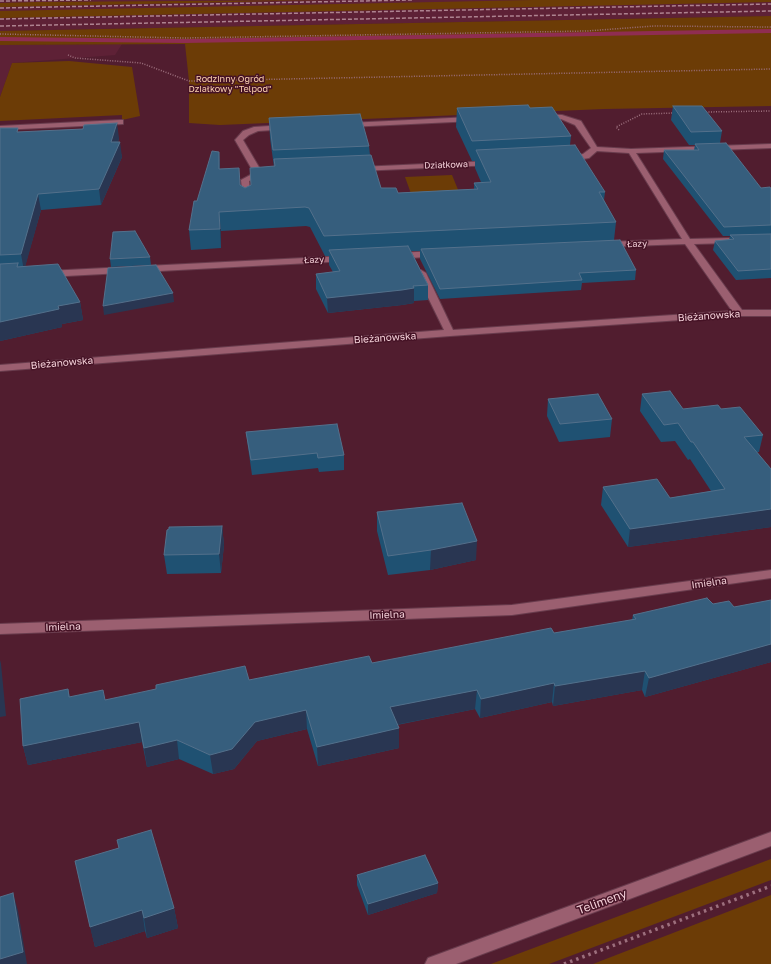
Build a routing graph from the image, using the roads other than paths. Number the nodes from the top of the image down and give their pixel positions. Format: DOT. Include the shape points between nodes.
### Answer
graph roads {
  1 [pos="533,117"];
  2 [pos="480,119"];
  3 [pos="120,122"];
  4 [pos="340,125"];
  5 [pos="292,127"];
  6 [pos="0,128"];
  7 [pos="771,146"];
  8 [pos="595,149"];
  9 [pos="631,150"];
  10 [pos="560,160"];
  11 [pos="496,163"];
  12 [pos="354,169"];
  13 [pos="247,203"];
  14 [pos="743,240"];
  15 [pos="688,242"];
  16 [pos="594,246"];
  17 [pos="444,254"];
  18 [pos="412,256"];
  19 [pos="389,257"];
  20 [pos="357,258"];
  21 [pos="36,274"];
  22 [pos="739,313"];
  23 [pos="771,313"];
  24 [pos="450,333"];
  25 [pos="0,368"];
  26 [pos="771,574"];
  27 [pos="0,629"];
  28 [pos="771,839"];
  29 [pos="434,964"];
  1 -- 8 [label="street" via="562,117 578,123"];
  2 -- 4 [label="street"];
  3 -- 6 [label="street"];
  5 -- 13 [label="street" via="258,129 239,140 263,174 245,180"];
  7 -- 9 [label="street"];
  8 -- 9 [label="street"];
  8 -- 10 [label="street" via="586,156"];
  9 -- 15 [label="street"];
  11 -- 12 [label="street, Działkowa"];
  14 -- 15 [label="street, Łazy"];
  15 -- 16 [label="street, Łazy"];
  15 -- 22 [label="street"];
  17 -- 18 [label="street"];
  18 -- 19 [label="street"];
  18 -- 24 [label="street"];
  20 -- 21 [label="street, Łazy"];
  22 -- 23 [label="street, Bieżanowska"];
  22 -- 24 [label="street, Bieżanowska"];
  24 -- 25 [label="street, Bieżanowska"];
  26 -- 27 [label="street, Imielna" via="512,610"];
  28 -- 29 [label="street, Telimeny"];
}
